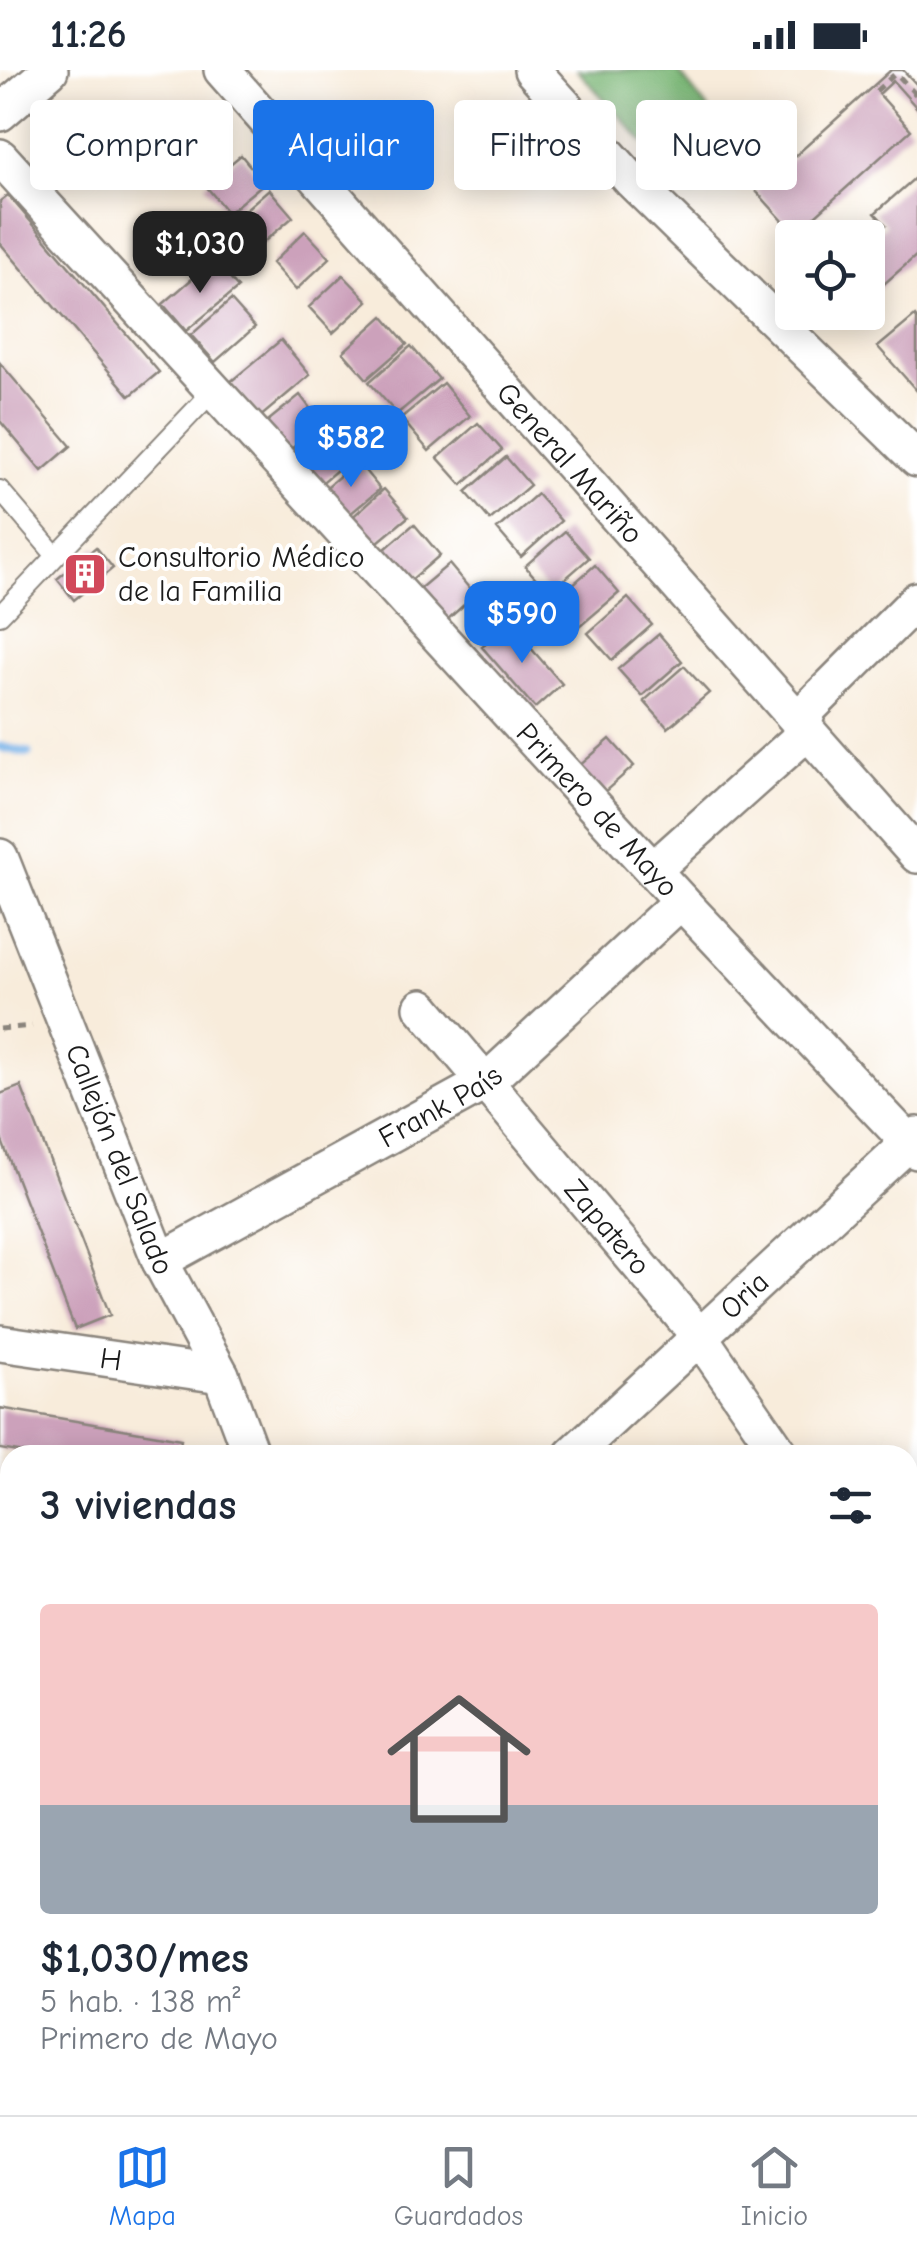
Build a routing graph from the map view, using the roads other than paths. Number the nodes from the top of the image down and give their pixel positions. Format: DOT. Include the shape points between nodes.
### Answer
graph roads {
  1 [pos="50,70"];
  2 [pos="222,70"];
  3 [pos="532,70"];
  4 [pos="0,113"];
  5 [pos="0,157"];
  6 [pos="214,390"];
  7 [pos="917,459"];
  8 [pos="0,490"];
  9 [pos="56,556"];
  10 [pos="917,600"];
  11 [pos="0,615"];
  12 [pos="803,725"];
  13 [pos="917,855"];
  14 [pos="0,857"];
  15 [pos="653,870"];
  16 [pos="681,902"];
  17 [pos="422,1007"];
  18 [pos="486,1082"];
  19 [pos="914,1143"];
  20 [pos="160,1261"];
  21 [pos="700,1336"];
  22 [pos="0,1343"];
  23 [pos="221,1375"];
  24 [pos="247,1445"];
  25 [pos="583,1445"];
  26 [pos="774,1445"];
  1 -- 4 [label="street"];
  2 -- 12 [label="street, General Mariño"];
  3 -- 7 [label="street" via="632,181"];
  5 -- 6 [label="street, Primero de Mayo"];
  6 -- 9 [label="lane"];
  6 -- 15 [label="street, Primero de Mayo"];
  8 -- 9 [label="lane"];
  9 -- 11 [label="lane"];
  10 -- 12 [label="street" via="809,708"];
  12 -- 13 [label="street, General Mariño"];
  12 -- 15 [label="street" via="798,741"];
  14 -- 20 [label="street, Callejón del Salado"];
  15 -- 16 [label="street, Primero de Mayo"];
  16 -- 18 [label="street, Frank País"];
  16 -- 19 [label="street, Primero de Mayo"];
  17 -- 18 [label="street, Zapatero"];
  18 -- 20 [label="street, Frank País"];
  18 -- 21 [label="street, Zapatero"];
  19 -- 21 [label="street, Oria"];
  20 -- 23 [label="street, Callejón del Salado"];
  21 -- 25 [label="street, Oria"];
  21 -- 26 [label="street, Zapatero"];
  22 -- 23 [label="street, H"];
  23 -- 24 [label="street, Callejón del Salado"];
}
